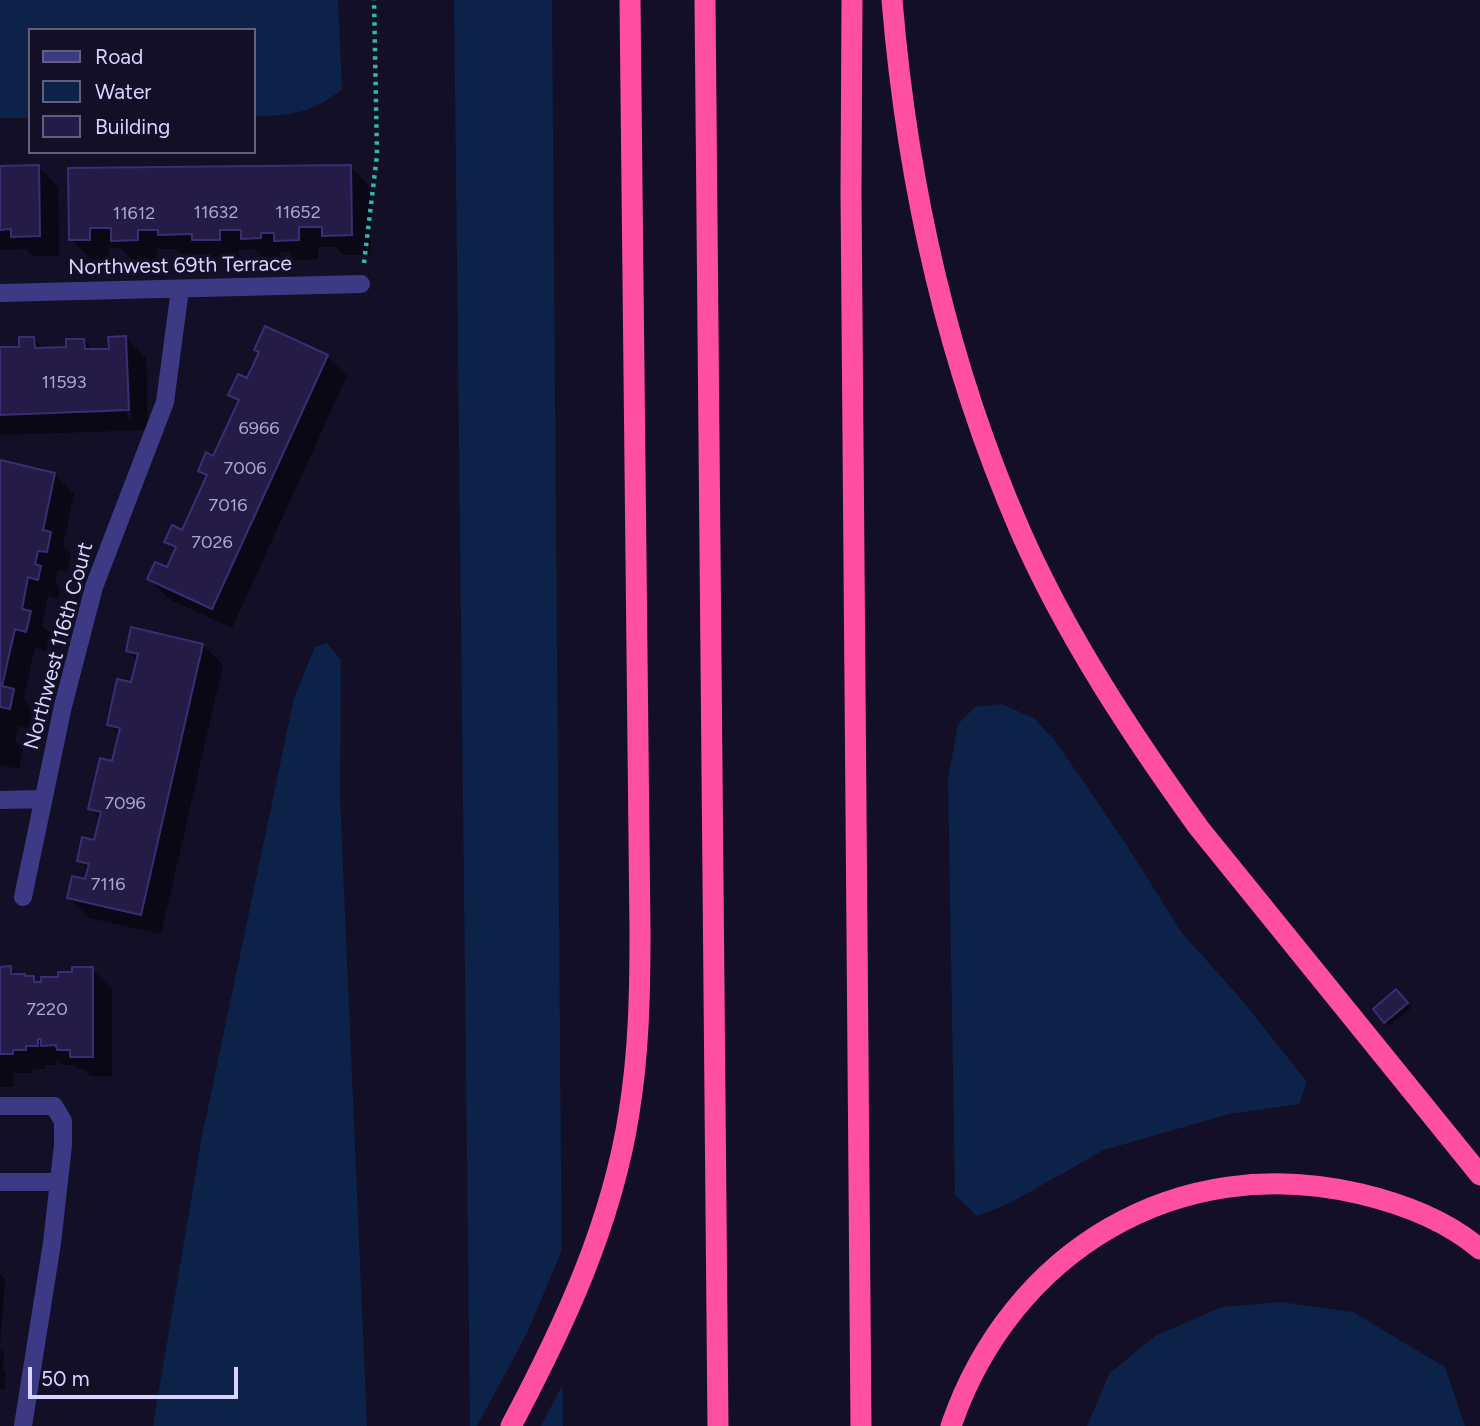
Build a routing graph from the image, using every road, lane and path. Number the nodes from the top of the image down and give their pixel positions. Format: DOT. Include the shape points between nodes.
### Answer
graph roads {
  1 [pos="373,0"];
  2 [pos="630,0"];
  3 [pos="705,0"];
  4 [pos="852,0"];
  5 [pos="892,0"];
  6 [pos="361,284"];
  7 [pos="180,289"];
  8 [pos="0,293"];
  9 [pos="43,799"];
  10 [pos="0,800"];
  11 [pos="23,897"];
  12 [pos="0,1106"];
  13 [pos="1480,1175"];
  14 [pos="0,1182"];
  15 [pos="59,1182"];
  16 [pos="1480,1249"];
  17 [pos="23,1426"];
  18 [pos="511,1426"];
  19 [pos="718,1426"];
  20 [pos="861,1426"];
  21 [pos="951,1426"];
  1 -- 6 [label="path" via="377,155"];
  2 -- 18 [label="highway" via="640,997 629,1114 612,1186 574,1298"];
  3 -- 19 [label="highway"];
  4 -- 20 [label="highway"];
  5 -- 13 [label="highway" via="915,177 945,316 995,466 1032,554 1092,667 1199,828"];
  6 -- 7 [label="street, Northwest 69th Terrace"];
  7 -- 8 [label="street, Northwest 69th Terrace"];
  7 -- 9 [label="street, Northwest 116th Court" via="165,402 94,587"];
  9 -- 10 [label="street"];
  9 -- 11 [label="street, Northwest 116th Court"];
  12 -- 15 [label="street" via="54,1106 63,1121"];
  14 -- 15 [label="street"];
  15 -- 17 [label="street"];
  16 -- 21 [label="highway" via="1406,1207 1324,1186 1232,1187 1164,1203 1092,1237 1022,1298 970,1376"];
}
